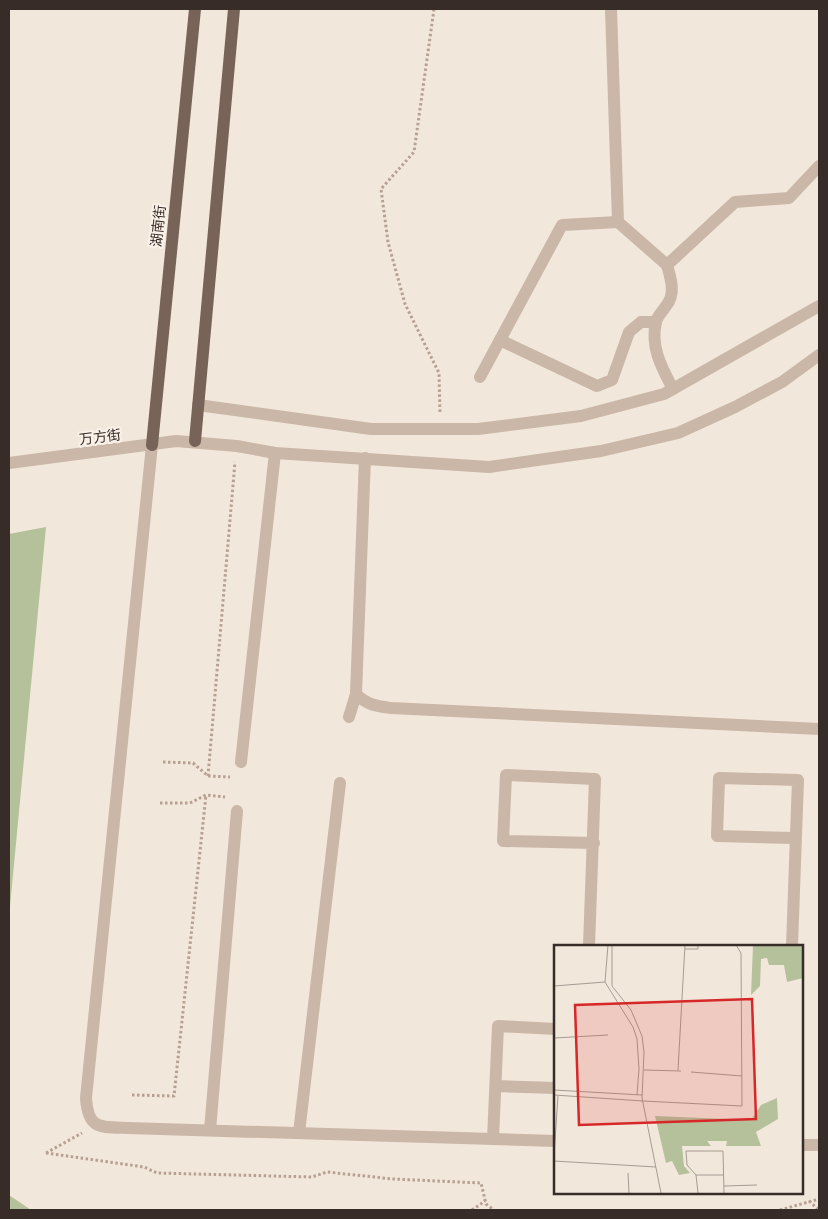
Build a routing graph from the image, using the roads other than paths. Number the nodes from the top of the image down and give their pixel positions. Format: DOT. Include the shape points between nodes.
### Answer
graph roads {
  1 [pos="195,9"];
  2 [pos="234,9"];
  3 [pos="611,9"];
  4 [pos="819,166"];
  5 [pos="618,222"];
  6 [pos="667,265"];
  7 [pos="819,306"];
  8 [pos="656,322"];
  9 [pos="500,340"];
  10 [pos="819,355"];
  11 [pos="480,377"];
  12 [pos="673,389"];
  13 [pos="198,405"];
  14 [pos="195,442"];
  15 [pos="152,445"];
  16 [pos="275,454"];
  17 [pos="365,458"];
  18 [pos="9,464"];
  19 [pos="356,694"];
  20 [pos="348,717"];
  21 [pos="819,729"];
  22 [pos="241,762"];
  23 [pos="340,783"];
  24 [pos="237,811"];
  25 [pos="794,838"];
  26 [pos="594,843"];
  27 [pos="589,945"];
  28 [pos="792,945"];
  29 [pos="554,1029"];
  30 [pos="496,1086"];
  31 [pos="554,1088"];
  32 [pos="210,1130"];
  33 [pos="299,1133"];
  34 [pos="493,1139"];
  35 [pos="554,1141"];
  36 [pos="803,1145"];
  37 [pos="819,1145"];
  1 -- 15 [label="main road, 湖南街"];
  2 -- 13 [label="main road"];
  3 -- 5 [label="street"];
  4 -- 6 [label="street" via="789,198 735,202"];
  5 -- 6 [label="street"];
  5 -- 9 [label="street" via="562,225"];
  6 -- 8 [label="street" via="673,287 668,304"];
  7 -- 12 [label="street"];
  8 -- 9 [label="street" via="641,322 629,332 612,380 597,386"];
  8 -- 12 [label="street" via="657,358"];
  9 -- 11 [label="street"];
  10 -- 17 [label="street, 万方街" via="782,382 678,433 601,451 489,467"];
  12 -- 13 [label="street" via="581,416 478,429 371,428"];
  13 -- 14 [label="main road"];
  14 -- 15 [label="street, 万方街"];
  14 -- 16 [label="street, 万方街"];
  15 -- 18 [label="street, 万方街"];
  15 -- 32 [label="street" via="87,1112 96,1126"];
  16 -- 17 [label="street, 万方街"];
  16 -- 22 [label="street"];
  17 -- 19 [label="street"];
  19 -- 20 [label="street"];
  19 -- 21 [label="street" via="373,706 391,708"];
  23 -- 33 [label="street"];
  24 -- 32 [label="street"];
  25 -- 25 [label="street" via="798,780 718,778 717,836"];
  25 -- 28 [label="street"];
  26 -- 26 [label="street" via="595,778 506,775 503,841"];
  26 -- 27 [label="street"];
  29 -- 30 [label="street" via="498,1026"];
  30 -- 31 [label="street"];
  30 -- 34 [label="street"];
  32 -- 33 [label="street"];
  33 -- 34 [label="street"];
  34 -- 35 [label="street"];
  36 -- 37 [label="street"];
}
